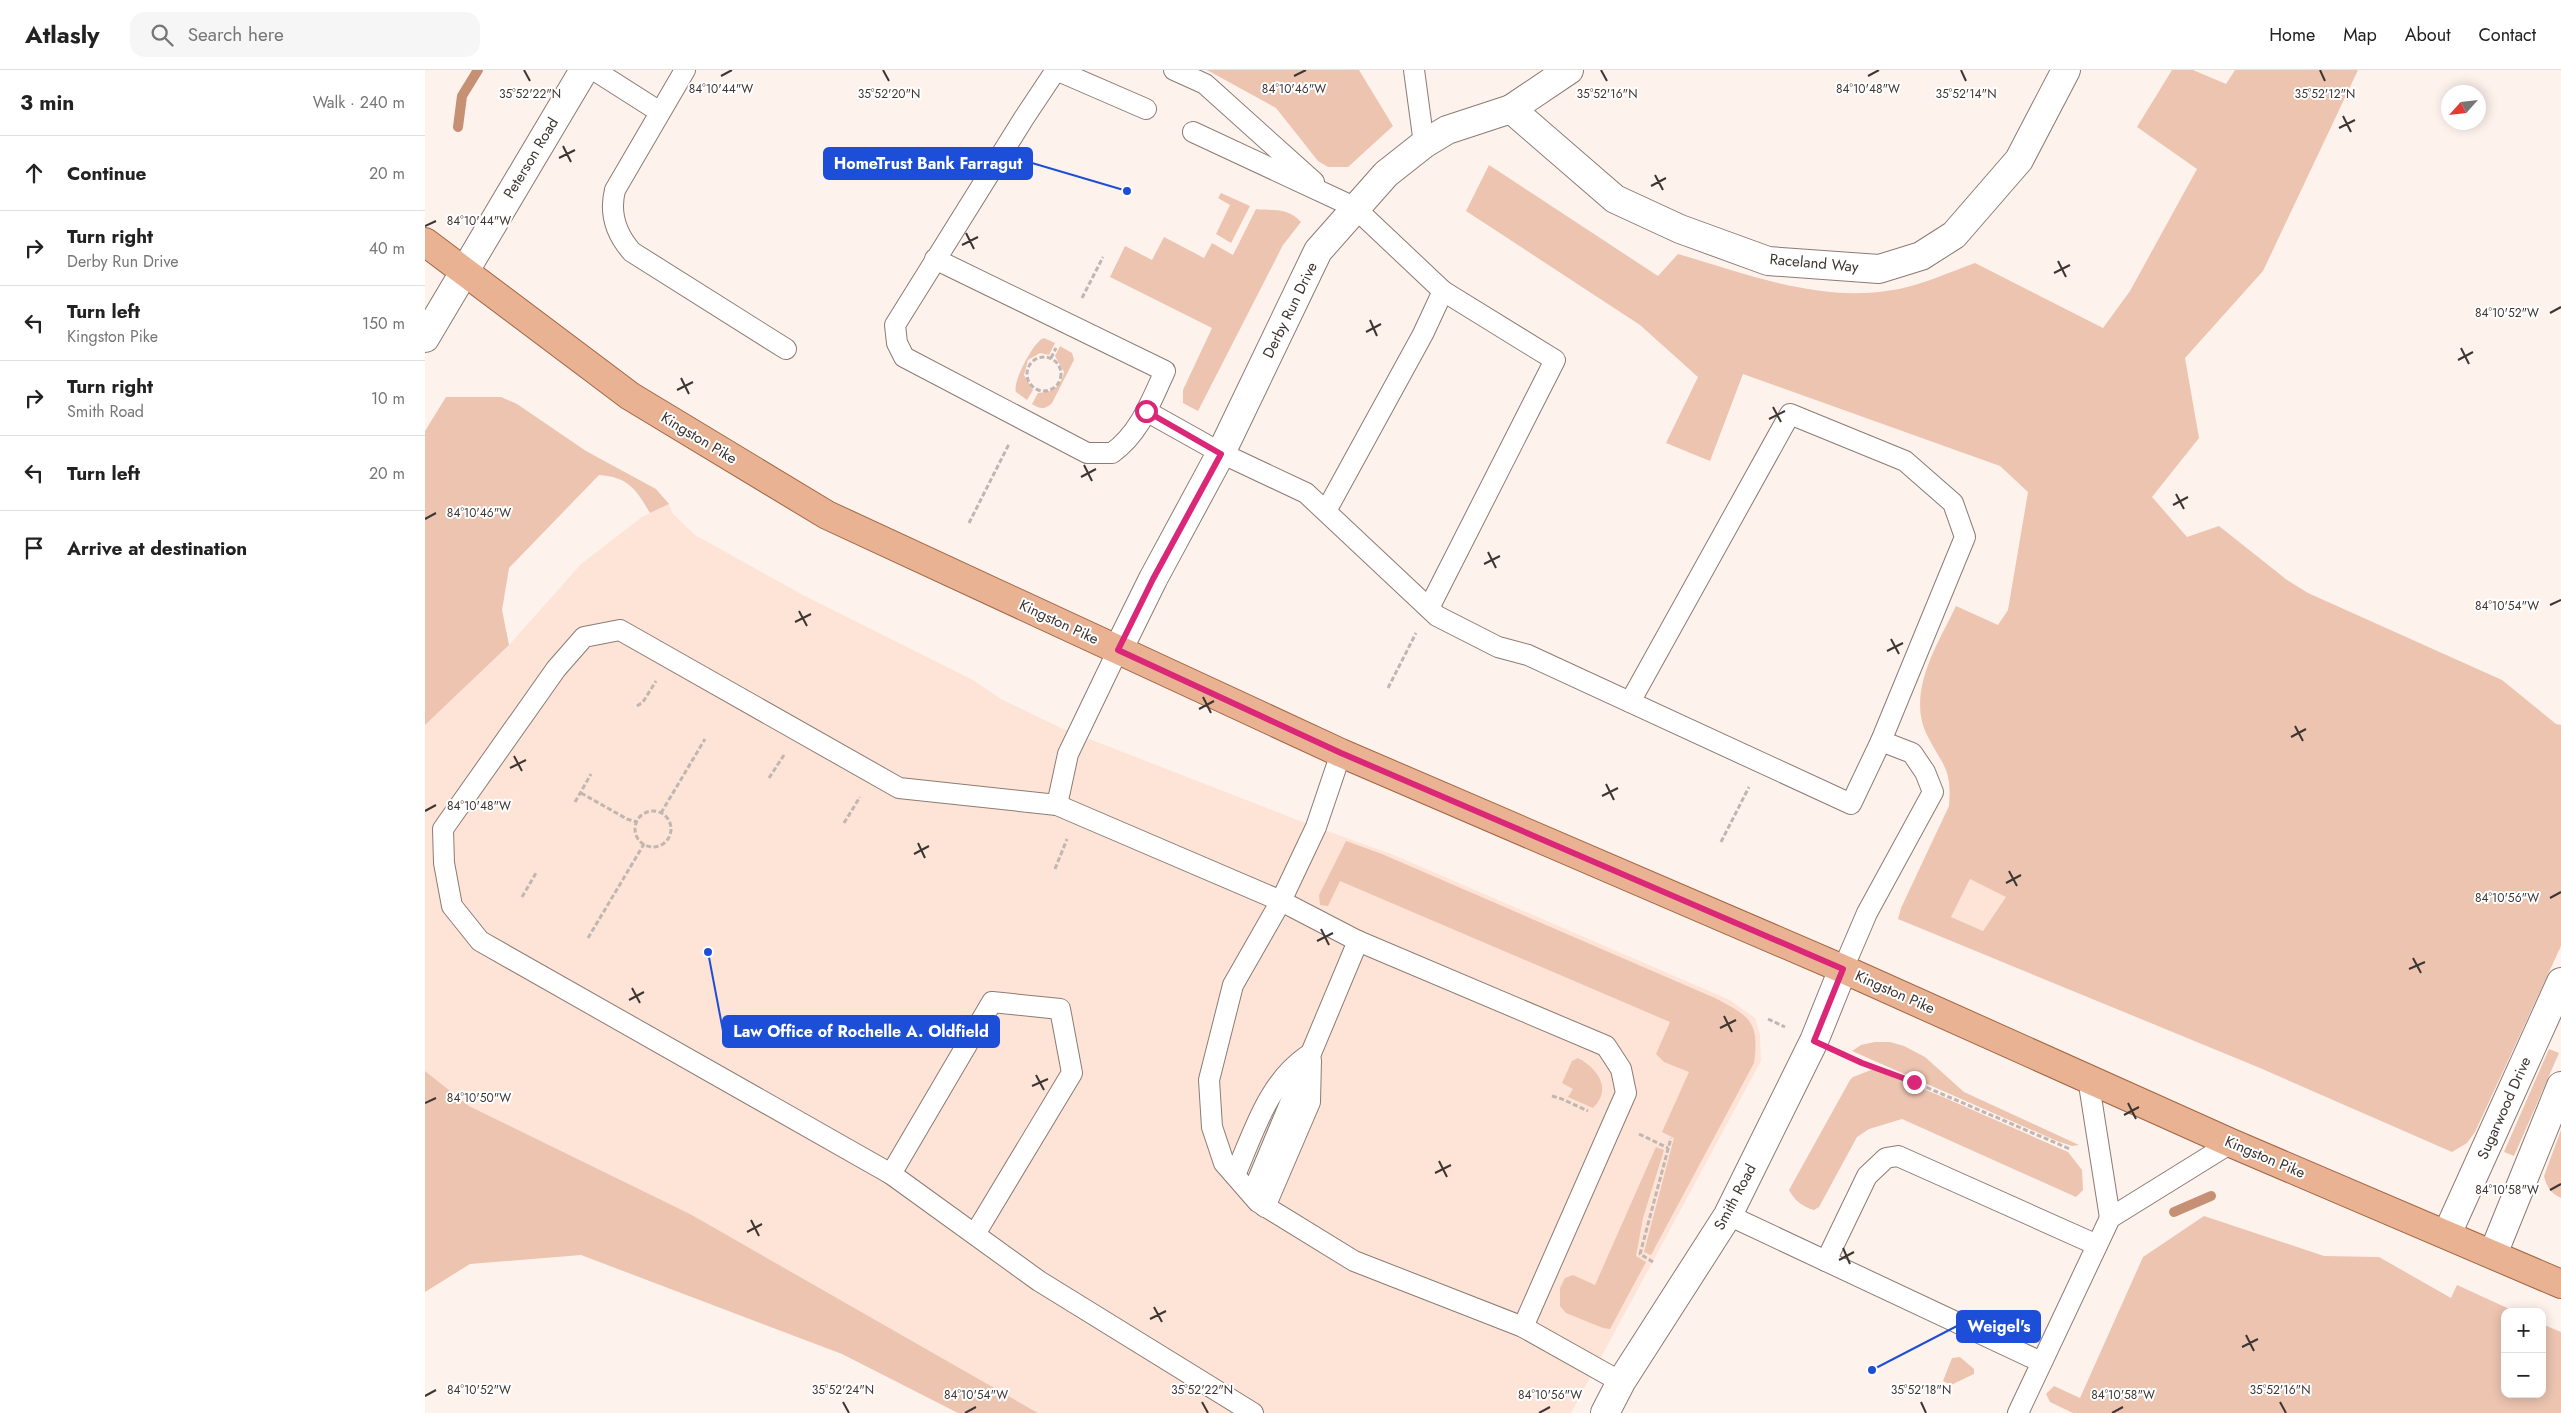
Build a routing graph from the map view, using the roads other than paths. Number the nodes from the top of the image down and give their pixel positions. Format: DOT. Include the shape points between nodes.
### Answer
graph roads {
  1 [pos="584,70"];
  2 [pos="594,70"];
  3 [pos="685,70"];
  4 [pos="1056,70"];
  5 [pos="1174,70"];
  6 [pos="1414,70"];
  7 [pos="1569,70"];
  8 [pos="2066,70"];
  9 [pos="1146,109"];
  10 [pos="1511,109"];
  11 [pos="660,112"];
  12 [pos="1193,132"];
  13 [pos="1424,144"];
  14 [pos="1329,195"];
  15 [pos="1354,207"];
  16 [pos="425,242"];
  17 [pos="935,259"];
  18 [pos="463,271"];
  19 [pos="1443,291"];
  20 [pos="425,338"];
  21 [pos="786,349"];
  22 [pos="1146,411"];
  23 [pos="1221,454"];
  24 [pos="1325,511"];
  25 [pos="1429,608"];
  26 [pos="1118,650"];
  27 [pos="1630,702"];
  28 [pos="1881,741"];
  29 [pos="1341,753"];
  30 [pos="1057,805"];
  31 [pos="1281,901"];
  32 [pos="1358,940"];
  33 [pos="1843,969"];
  34 [pos="2561,982"];
  35 [pos="2555,1013"];
  36 [pos="1311,1053"];
  37 [pos="2088,1078"];
  38 [pos="2561,1086"];
  39 [pos="2231,1143"];
  40 [pos="891,1174"];
  41 [pos="1235,1175"];
  42 [pos="1258,1200"];
  43 [pos="1728,1215"];
  44 [pos="2110,1218"];
  45 [pos="975,1234"];
  46 [pos="2447,1234"];
  47 [pos="2097,1245"];
  48 [pos="2493,1254"];
  49 [pos="1826,1262"];
  50 [pos="2561,1284"];
  51 [pos="1523,1327"];
  52 [pos="2041,1362"];
  53 [pos="1621,1382"];
  54 [pos="1253,1413"];
  55 [pos="1605,1413"];
  56 [pos="2018,1413"];
  1 -- 18 [label="street, Peterson Road"];
  2 -- 11 [label="lane"];
  3 -- 11 [label="lane"];
  4 -- 9 [label="lane"];
  4 -- 17 [label="lane"];
  5 -- 14 [label="lane" via="1205,84"];
  6 -- 13 [label="lane"];
  7 -- 10 [label="street, Derby Run Drive"];
  8 -- 10 [label="street, Raceland Way" via="2019,160 1954,235 1921,256 1879,269 1768,261 1680,229 1615,199"];
  10 -- 13 [label="street, Derby Run Drive" via="1447,130"];
  11 -- 21 [label="lane" via="615,190 611,205 620,239 632,252"];
  12 -- 14 [label="lane"];
  13 -- 15 [label="street, Derby Run Drive" via="1386,174"];
  14 -- 15 [label="lane"];
  15 -- 19 [label="lane"];
  15 -- 23 [label="street, Derby Run Drive" via="1318,251"];
  16 -- 18 [label="main road, Kingston Pike"];
  17 -- 22 [label="lane" via="1165,371"];
  17 -- 22 [label="lane" via="895,325 897,342 904,357 1087,453 1112,453 1130,438"];
  18 -- 20 [label="street, Peterson Road"];
  18 -- 26 [label="main road, Kingston Pike" via="630,396 827,515"];
  19 -- 24 [label="lane" via="1423,334"];
  19 -- 25 [label="lane" via="1555,360"];
  22 -- 23 [label="lane"];
  23 -- 24 [label="lane" via="1306,493"];
  23 -- 26 [label="street, Derby Run Drive"];
  24 -- 25 [label="lane"];
  25 -- 27 [label="lane" via="1437,616 1498,647 1528,655"];
  26 -- 29 [label="main road, Kingston Pike"];
  26 -- 30 [label="lane" via="1068,754"];
  27 -- 28 [label="lane" via="1851,804"];
  27 -- 28 [label="lane" via="1790,414 1905,461 1953,503 1965,537"];
  28 -- 33 [label="lane" via="1912,753 1933,792 1867,913"];
  29 -- 31 [label="lane" via="1316,827"];
  29 -- 33 [label="main road, Kingston Pike"];
  30 -- 31 [label="lane"];
  30 -- 40 [label="lane" via="899,788 619,630 584,637 556,669 443,829 444,863 452,906 481,941"];
  31 -- 32 [label="lane"];
  31 -- 41 [label="lane" via="1233,985 1209,1080 1212,1127 1224,1163"];
  32 -- 36 [label="lane"];
  32 -- 51 [label="lane" via="1606,1046 1621,1069 1626,1093"];
  33 -- 37 [label="main road, Kingston Pike"];
  33 -- 43 [label="street, Smith Road" via="1814,1041"];
  34 -- 35 [label="street, Sugarwood Drive"];
  35 -- 46 [label="street, Sugarwood Drive"];
  36 -- 41 [label="lane" via="1293,1066 1272,1092"];
  36 -- 42 [label="lane" via="1310,1102"];
  37 -- 39 [label="main road, Kingston Pike"];
  37 -- 44 [label="lane"];
  38 -- 48 [label="street"];
  39 -- 44 [label="lane"];
  39 -- 46 [label="main road, Kingston Pike"];
  40 -- 45 [label="lane"];
  40 -- 45 [label="lane" via="992,1002 1060,1009 1072,1073"];
  41 -- 42 [label="lane"];
  42 -- 51 [label="lane" via="1355,1262"];
  43 -- 49 [label="lane"];
  43 -- 53 [label="street, Smith Road"];
  44 -- 47 [label="lane"];
  45 -- 54 [label="lane" via="1039,1281"];
  46 -- 48 [label="main road, Kingston Pike"];
  47 -- 49 [label="lane" via="1898,1156 1886,1158 1867,1176"];
  47 -- 52 [label="lane"];
  48 -- 50 [label="main road, Kingston Pike"];
  49 -- 52 [label="lane"];
  51 -- 53 [label="lane"];
  52 -- 56 [label="lane"];
  53 -- 55 [label="street, Smith Road"];
}
